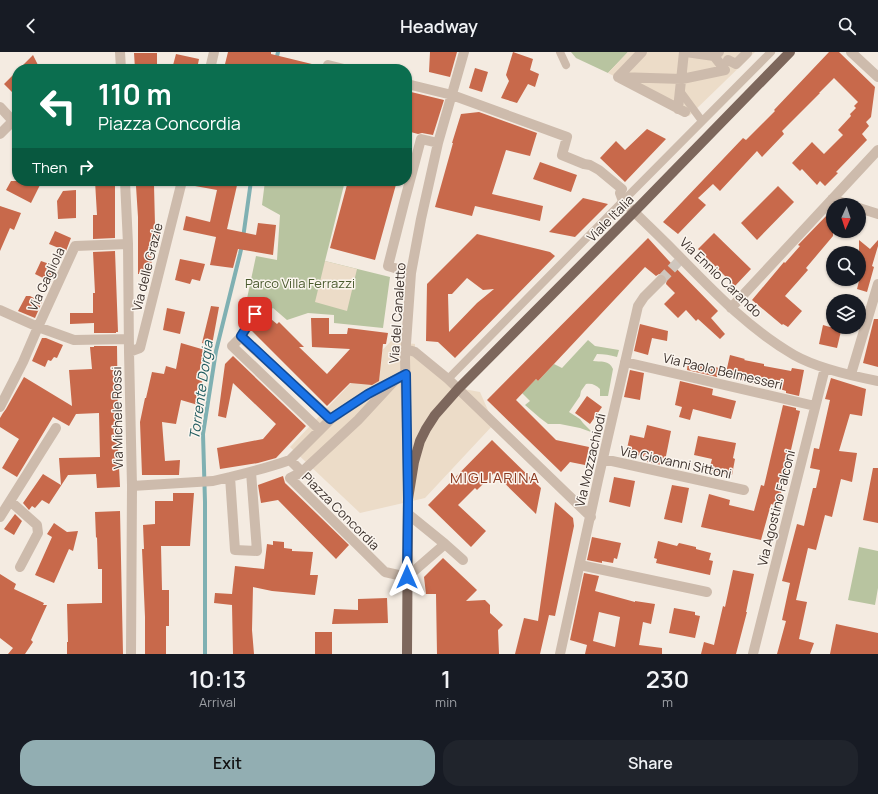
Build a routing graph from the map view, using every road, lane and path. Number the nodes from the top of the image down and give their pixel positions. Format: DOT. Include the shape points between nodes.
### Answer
graph roads {
  1 [pos="120,52"];
  2 [pos="214,52"];
  3 [pos="464,52"];
  4 [pos="560,52"];
  5 [pos="642,52"];
  6 [pos="685,52"];
  7 [pos="747,52"];
  8 [pos="771,52"];
  9 [pos="790,52"];
  10 [pos="852,52"];
  11 [pos="716,54"];
  12 [pos="121,64"];
  13 [pos="211,64"];
  14 [pos="728,64"];
  15 [pos="566,65"];
  16 [pos="618,77"];
  17 [pos="878,77"];
  18 [pos="682,79"];
  19 [pos="412,85"];
  20 [pos="680,91"];
  21 [pos="452,95"];
  22 [pos="0,107"];
  23 [pos="12,120"];
  24 [pos="702,121"];
  25 [pos="12,122"];
  26 [pos="0,134"];
  27 [pos="438,143"];
  28 [pos="878,150"];
  29 [pos="412,173"];
  30 [pos="125,186"];
  31 [pos="181,186"];
  32 [pos="409,186"];
  33 [pos="833,198"];
  34 [pos="623,201"];
  35 [pos="826,205"];
  36 [pos="866,210"];
  37 [pos="634,212"];
  38 [pos="878,214"];
  39 [pos="128,244"];
  40 [pos="411,273"];
  41 [pos="661,280"];
  42 [pos="878,284"];
  43 [pos="731,308"];
  44 [pos="0,310"];
  45 [pos="255,314"];
  46 [pos="38,327"];
  47 [pos="241,336"];
  48 [pos="129,339"];
  49 [pos="406,349"];
  50 [pos="129,352"];
  51 [pos="625,362"];
  52 [pos="825,368"];
  53 [pos="406,374"];
  54 [pos="851,374"];
  55 [pos="448,379"];
  56 [pos="395,380"];
  57 [pos="878,381"];
  58 [pos="458,388"];
  59 [pos="815,406"];
  60 [pos="0,407"];
  61 [pos="330,419"];
  62 [pos="56,428"];
  63 [pos="320,430"];
  64 [pos="603,459"];
  65 [pos="290,460"];
  66 [pos="251,472"];
  67 [pos="302,472"];
  68 [pos="230,477"];
  69 [pos="132,486"];
  70 [pos="744,490"];
  71 [pos="408,499"];
  72 [pos="10,501"];
  73 [pos="408,514"];
  74 [pos="0,516"];
  75 [pos="591,517"];
  76 [pos="445,544"];
  77 [pos="464,560"];
  78 [pos="580,565"];
  79 [pos="20,567"];
  80 [pos="407,577"];
  81 [pos="708,592"];
  82 [pos="131,654"];
  83 [pos="407,654"];
  84 [pos="560,654"];
  85 [pos="754,654"];
  1 -- 12 [label="street"];
  2 -- 13 [label="street"];
  3 -- 21 [label="street, Via del Canaletto"];
  4 -- 15 [label="lane"];
  5 -- 16 [label="street"];
  6 -- 11 [label="street"];
  6 -- 18 [label="street"];
  7 -- 14 [label="street"];
  8 -- 24 [label="lane, Viale Italia"];
  9 -- 37 [label="main road, Viale Italia"];
  10 -- 17 [label="street"];
  11 -- 14 [label="street"];
  14 -- 18 [label="street"];
  16 -- 18 [label="street"];
  16 -- 20 [label="street" via="682,110"];
  18 -- 20 [label="street"];
  19 -- 21 [label="street"];
  20 -- 24 [label="lane"];
  21 -- 27 [label="street, Via del Canaletto"];
  21 -- 34 [label="street" via="567,137 562,155 599,170 622,189 620,193"];
  22 -- 23 [label="street"];
  24 -- 34 [label="lane, Viale Italia"];
  25 -- 26 [label="street"];
  27 -- 29 [label="street" via="421,139"];
  27 -- 40 [label="street, Via del Canaletto"];
  28 -- 33 [label="street"];
  30 -- 39 [label="street, Via Michele Rossi"];
  31 -- 50 [label="street, Via delle Grazie" via="140,348"];
  32 -- 40 [label="street" via="388,266"];
  34 -- 37 [label="street, Via Ennio Carando"];
  34 -- 55 [label="lane, Viale Italia"];
  35 -- 43 [label="street"];
  36 -- 38 [label="street"];
  37 -- 43 [label="street, Via Ennio Carando"];
  37 -- 58 [label="main road, Viale Italia"];
  39 -- 46 [label="street, Via Gagliola" via="75,246"];
  39 -- 48 [label="street, Via Michele Rossi"];
  40 -- 49 [label="street, Via del Canaletto"];
  41 -- 51 [label="street, Via Mozzachiodi" via="638,306"];
  42 -- 54 [label="street"];
  43 -- 52 [label="street, Via Ennio Carando" via="772,341 795,355"];
  44 -- 46 [label="street, Via Gagliola"];
  45 -- 47 [label="street"];
  46 -- 48 [label="street, Via Gagliola" via="74,340"];
  46 -- 60 [label="street, Via Gagliola"];
  47 -- 61 [label="street"];
  47 -- 63 [label="street" via="232,346"];
  48 -- 50 [label="street, Via Michele Rossi"];
  49 -- 53 [label="street, Via del Canaletto"];
  49 -- 55 [label="street" via="415,352"];
  50 -- 69 [label="street, Via Michele Rossi"];
  51 -- 59 [label="street, Via Paolo Belmesseri"];
  51 -- 64 [label="street, Via Mozzachiodi"];
  52 -- 54 [label="street, Via Ennio Carando"];
  52 -- 59 [label="street, Via Agostino Falconi"];
  53 -- 56 [label="street, Piazza Concordia"];
  53 -- 71 [label="street, Via del Canaletto"];
  54 -- 57 [label="street, Via Ennio Carando"];
  55 -- 58 [label="street"];
  56 -- 61 [label="street, Piazza Concordia"];
  56 -- 67 [label="street, Piazza Concordia" via="358,420"];
  58 -- 71 [label="main road, Viale Italia" via="435,415 420,441"];
  58 -- 75 [label="street"];
  59 -- 85 [label="street, Via Agostino Falconi"];
  61 -- 63 [label="street, Piazza Concordia"];
  62 -- 72 [label="street"];
  63 -- 65 [label="street, Piazza Concordia"];
  64 -- 70 [label="street, Via Giovanni Sittoni"];
  64 -- 75 [label="street, Via Mozzachiodi"];
  65 -- 66 [label="street"];
  65 -- 67 [label="street, Piazza Concordia"];
  66 -- 68 [label="street"];
  66 -- 68 [label="street" via="257,552 236,550"];
  67 -- 80 [label="street, Piazza Concordia" via="290,478 385,572"];
  68 -- 69 [label="street" via="213,481"];
  69 -- 82 [label="street, Via Michele Rossi"];
  71 -- 73 [label="main road, Via del Canaletto"];
  72 -- 74 [label="street"];
  72 -- 79 [label="street" via="37,525 38,533"];
  73 -- 76 [label="street"];
  73 -- 80 [label="main road, Via del Canaletto"];
  75 -- 78 [label="street, Via Mozzachiodi"];
  76 -- 77 [label="street"];
  76 -- 80 [label="street"];
  78 -- 81 [label="street"];
  78 -- 84 [label="street, Via Mozzachiodi"];
  80 -- 83 [label="main road, Via del Canaletto"];
}
